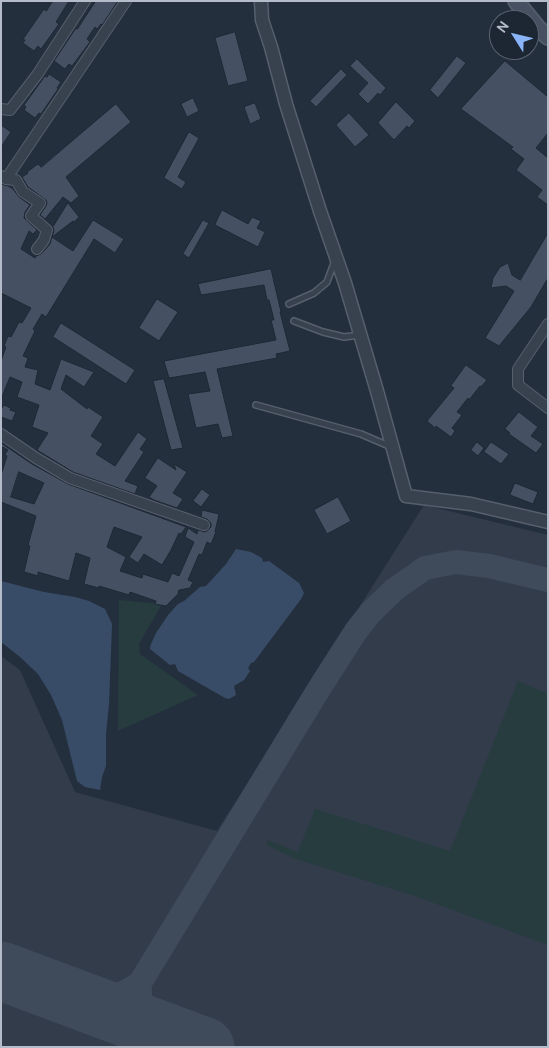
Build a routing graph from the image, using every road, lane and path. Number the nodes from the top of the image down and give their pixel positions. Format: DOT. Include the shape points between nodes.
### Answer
graph roads {
  1 [pos="85,1"];
  2 [pos="126,1"];
  3 [pos="261,1"];
  4 [pos="516,1"];
  5 [pos="527,1"];
  6 [pos="548,25"];
  7 [pos="548,37"];
  8 [pos="1,109"];
  9 [pos="3,178"];
  10 [pos="37,249"];
  11 [pos="336,258"];
  12 [pos="289,304"];
  13 [pos="294,321"];
  14 [pos="548,324"];
  15 [pos="360,335"];
  16 [pos="256,405"];
  17 [pos="548,408"];
  18 [pos="1,434"];
  19 [pos="392,447"];
  20 [pos="548,522"];
  21 [pos="204,525"];
  1 -- 8 [label="street" via="10,110"];
  2 -- 9 [label="street"];
  3 -- 11 [label="street" via="262,20 286,104"];
  4 -- 7 [label="main road"];
  5 -- 6 [label="main road"];
  9 -- 10 [label="street" via="16,180 23,192 40,203 31,216 46,230"];
  11 -- 12 [label="lane" via="327,282 314,293"];
  11 -- 15 [label="street"];
  13 -- 15 [label="lane" via="344,337"];
  14 -- 17 [label="street" via="518,369 518,385"];
  15 -- 19 [label="street"];
  16 -- 19 [label="lane" via="361,434"];
  18 -- 21 [label="street" via="70,478"];
  19 -- 20 [label="street" via="406,496 471,504"];
}
